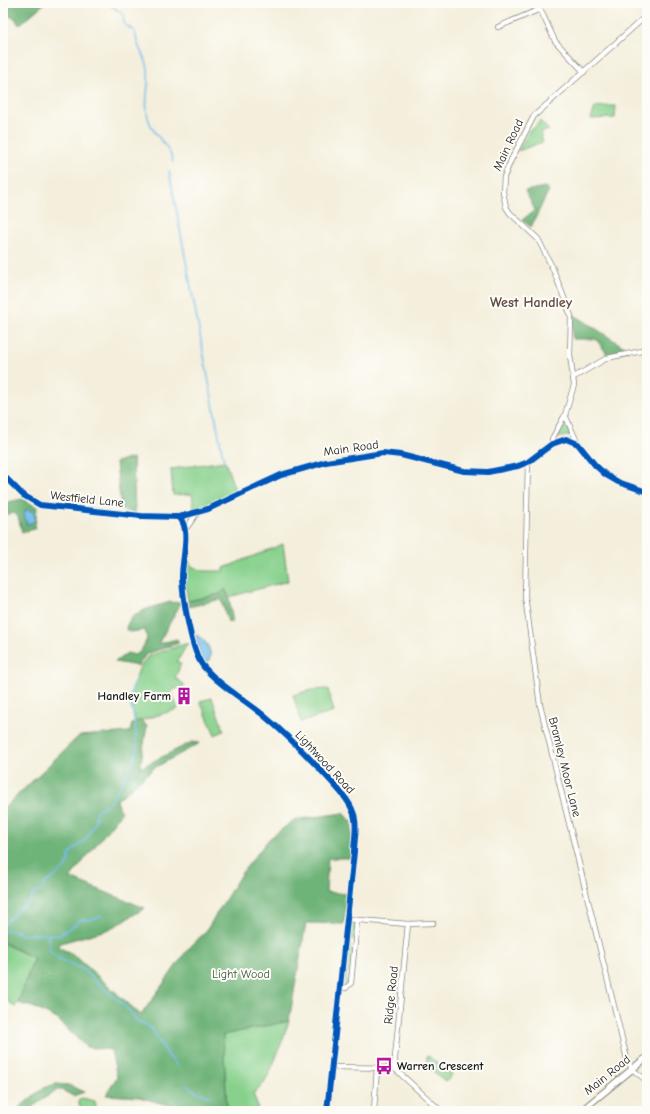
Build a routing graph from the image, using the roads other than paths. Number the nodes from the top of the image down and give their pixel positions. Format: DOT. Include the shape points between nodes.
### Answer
graph roads {
  1 [pos="647,15"];
  2 [pos="498,27"];
  3 [pos="584,72"];
  4 [pos="647,350"];
  5 [pos="574,377"];
  6 [pos="565,415"];
  7 [pos="552,444"];
  8 [pos="578,444"];
  9 [pos="528,462"];
  10 [pos="3,475"];
  11 [pos="647,492"];
  12 [pos="197,513"];
  13 [pos="179,517"];
  14 [pos="185,530"];
  15 [pos="347,919"];
  16 [pos="357,920"];
  17 [pos="433,923"];
  18 [pos="408,924"];
  19 [pos="340,988"];
  20 [pos="647,1057"];
  21 [pos="331,1067"];
  22 [pos="378,1068"];
  23 [pos="394,1068"];
  24 [pos="632,1069"];
  25 [pos="647,1081"];
  26 [pos="327,1111"];
  27 [pos="374,1111"];
  28 [pos="441,1111"];
  29 [pos="581,1111"];
  1 -- 3 [label="street, Main Road"];
  2 -- 3 [label="street" via="541,11 555,41"];
  3 -- 5 [label="street, Main Road" via="531,120 511,160 503,184 506,208 538,239 569,310 572,324 570,355"];
  4 -- 5 [label="street" via="607,358"];
  5 -- 6 [label="street, Main Road"];
  6 -- 7 [label="street, Main Road" via="552,439"];
  6 -- 8 [label="street"];
  7 -- 8 [label="street" via="566,439"];
  7 -- 9 [label="street, Main Road"];
  8 -- 11 [label="street" via="606,475"];
  9 -- 12 [label="street, Main Road" via="504,469 474,472 452,469 401,455 383,453 357,456 281,474"];
  9 -- 24 [label="street, Bramley Moor Lane" via="524,596 540,705 627,1060"];
  10 -- 13 [label="street, Westfield Lane" via="23,495 40,505 141,516"];
  12 -- 13 [label="street, Main Road"];
  12 -- 14 [label="street"];
  13 -- 14 [label="street, Lightwood Road"];
  14 -- 15 [label="street, Lightwood Road" via="183,592 194,648 199,660 212,675 293,742 338,789 352,809 356,826"];
  15 -- 16 [label="street"];
  15 -- 19 [label="street, Lightwood Road"];
  16 -- 18 [label="street"];
  16 -- 19 [label="street" via="351,983 346,988"];
  17 -- 18 [label="street"];
  18 -- 23 [label="street, Ridge Road"];
  19 -- 21 [label="street, Lightwood Road"];
  20 -- 24 [label="main road, Main Road"];
  21 -- 22 [label="street"];
  21 -- 26 [label="street, Lightwood Road"];
  22 -- 23 [label="street"];
  22 -- 27 [label="street"];
  23 -- 28 [label="street"];
  24 -- 25 [label="street"];
  24 -- 29 [label="main road, Main Road"];
}
